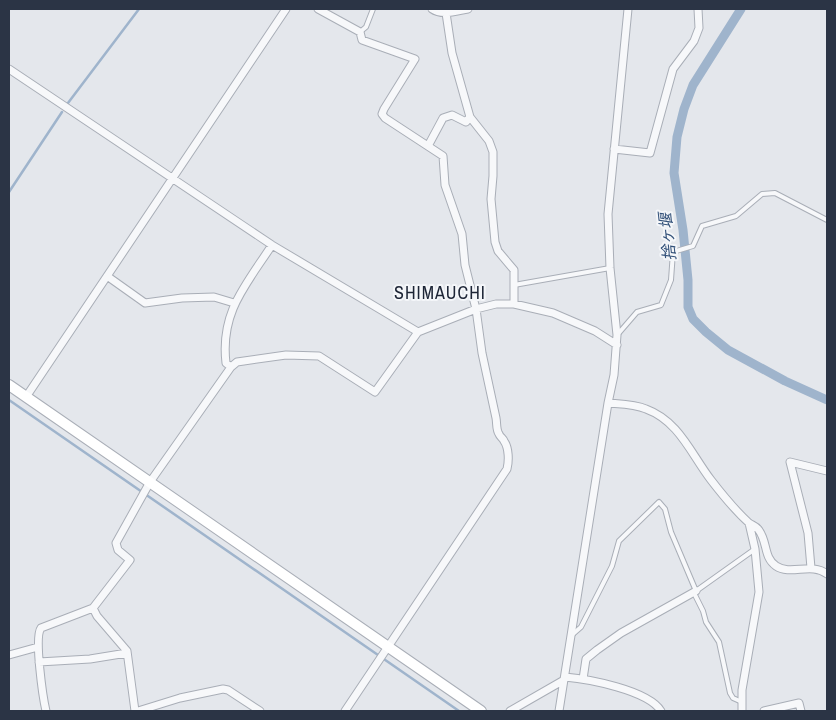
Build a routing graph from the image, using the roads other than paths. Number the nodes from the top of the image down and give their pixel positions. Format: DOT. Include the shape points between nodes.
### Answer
graph roads {
  1 [pos="286,9"];
  2 [pos="318,9"];
  3 [pos="373,9"];
  4 [pos="432,9"];
  5 [pos="468,9"];
  6 [pos="628,9"];
  7 [pos="698,9"];
  8 [pos="446,13"];
  9 [pos="360,32"];
  10 [pos="9,69"];
  11 [pos="470,117"];
  12 [pos="428,146"];
  13 [pos="614,149"];
  14 [pos="172,178"];
  15 [pos="827,220"];
  16 [pos="272,246"];
  17 [pos="610,268"];
  18 [pos="108,276"];
  19 [pos="514,285"];
  20 [pos="234,303"];
  21 [pos="514,304"];
  22 [pos="476,309"];
  23 [pos="418,332"];
  24 [pos="617,334"];
  25 [pos="617,346"];
  26 [pos="231,367"];
  27 [pos="9,385"];
  28 [pos="26,396"];
  29 [pos="608,402"];
  30 [pos="827,471"];
  31 [pos="150,482"];
  32 [pos="749,523"];
  33 [pos="755,549"];
  34 [pos="811,568"];
  35 [pos="827,574"];
  36 [pos="695,592"];
  37 [pos="93,608"];
  38 [pos="572,634"];
  39 [pos="388,646"];
  40 [pos="38,647"];
  41 [pos="127,653"];
  42 [pos="9,655"];
  43 [pos="39,662"];
  44 [pos="564,679"];
  45 [pos="583,679"];
  46 [pos="742,702"];
  47 [pos="46,711"];
  48 [pos="136,711"];
  49 [pos="260,711"];
  50 [pos="345,711"];
  51 [pos="481,711"];
  52 [pos="510,711"];
  53 [pos="559,711"];
  54 [pos="661,711"];
  55 [pos="742,711"];
  56 [pos="764,711"];
  57 [pos="800,711"];
  1 -- 14 [label="street"];
  2 -- 9 [label="street"];
  3 -- 9 [label="lane"];
  4 -- 8 [label="street"];
  5 -- 8 [label="street"];
  6 -- 13 [label="street"];
  7 -- 13 [label="street" via="699,28 694,41 673,69 650,153"];
  8 -- 11 [label="street" via="452,53"];
  9 -- 12 [label="street" via="362,40 415,59 382,114"];
  10 -- 14 [label="street"];
  11 -- 12 [label="street" via="466,122 452,115 443,118"];
  11 -- 19 [label="street" via="489,141 492,152 491,199 495,242 498,251 514,270"];
  12 -- 22 [label="street" via="443,156 445,185 460,228"];
  13 -- 17 [label="street" via="608,214"];
  14 -- 16 [label="street"];
  14 -- 18 [label="street"];
  15 -- 24 [label="lane" via="775,193 762,194 736,216 702,226 693,246 673,252 671,280 661,304 637,312"];
  16 -- 20 [label="street"];
  16 -- 23 [label="street"];
  17 -- 19 [label="lane"];
  17 -- 24 [label="street"];
  18 -- 20 [label="street" via="145,303 214,297"];
  18 -- 28 [label="street"];
  19 -- 21 [label="street"];
  20 -- 26 [label="street" via="224,345 226,363"];
  21 -- 22 [label="street"];
  21 -- 25 [label="street" via="553,313 595,331"];
  22 -- 23 [label="street"];
  22 -- 39 [label="street" via="497,428 507,446 509,462"];
  23 -- 26 [label="street" via="374,392 318,356 259,358 237,362"];
  24 -- 25 [label="street"];
  25 -- 29 [label="street"];
  26 -- 31 [label="street"];
  27 -- 28 [label="street"];
  28 -- 31 [label="street"];
  29 -- 32 [label="street" via="644,408 672,424 712,481"];
  29 -- 38 [label="street"];
  30 -- 34 [label="street" via="790,462 808,533"];
  31 -- 37 [label="street" via="116,543 118,550 130,560"];
  31 -- 39 [label="street"];
  32 -- 33 [label="street"];
  32 -- 34 [label="street" via="758,528 770,561 776,567 792,570"];
  33 -- 36 [label="lane"];
  33 -- 46 [label="street" via="759,592"];
  34 -- 35 [label="street"];
  36 -- 38 [label="lane" via="665,509 659,502 619,541 612,566 581,627"];
  36 -- 45 [label="street" via="596,650 586,659"];
  36 -- 46 [label="lane" via="706,622 719,642 730,693"];
  37 -- 40 [label="street" via="41,628"];
  37 -- 41 [label="street"];
  38 -- 44 [label="street"];
  39 -- 50 [label="street"];
  39 -- 51 [label="street"];
  40 -- 42 [label="street"];
  40 -- 43 [label="street"];
  41 -- 43 [label="street"];
  41 -- 48 [label="street"];
  43 -- 47 [label="street"];
  44 -- 45 [label="street"];
  44 -- 52 [label="street"];
  44 -- 53 [label="street"];
  45 -- 54 [label="street" via="650,699"];
  46 -- 55 [label="street"];
  48 -- 49 [label="street" via="223,689"];
  56 -- 57 [label="street" via="799,703"];
}
